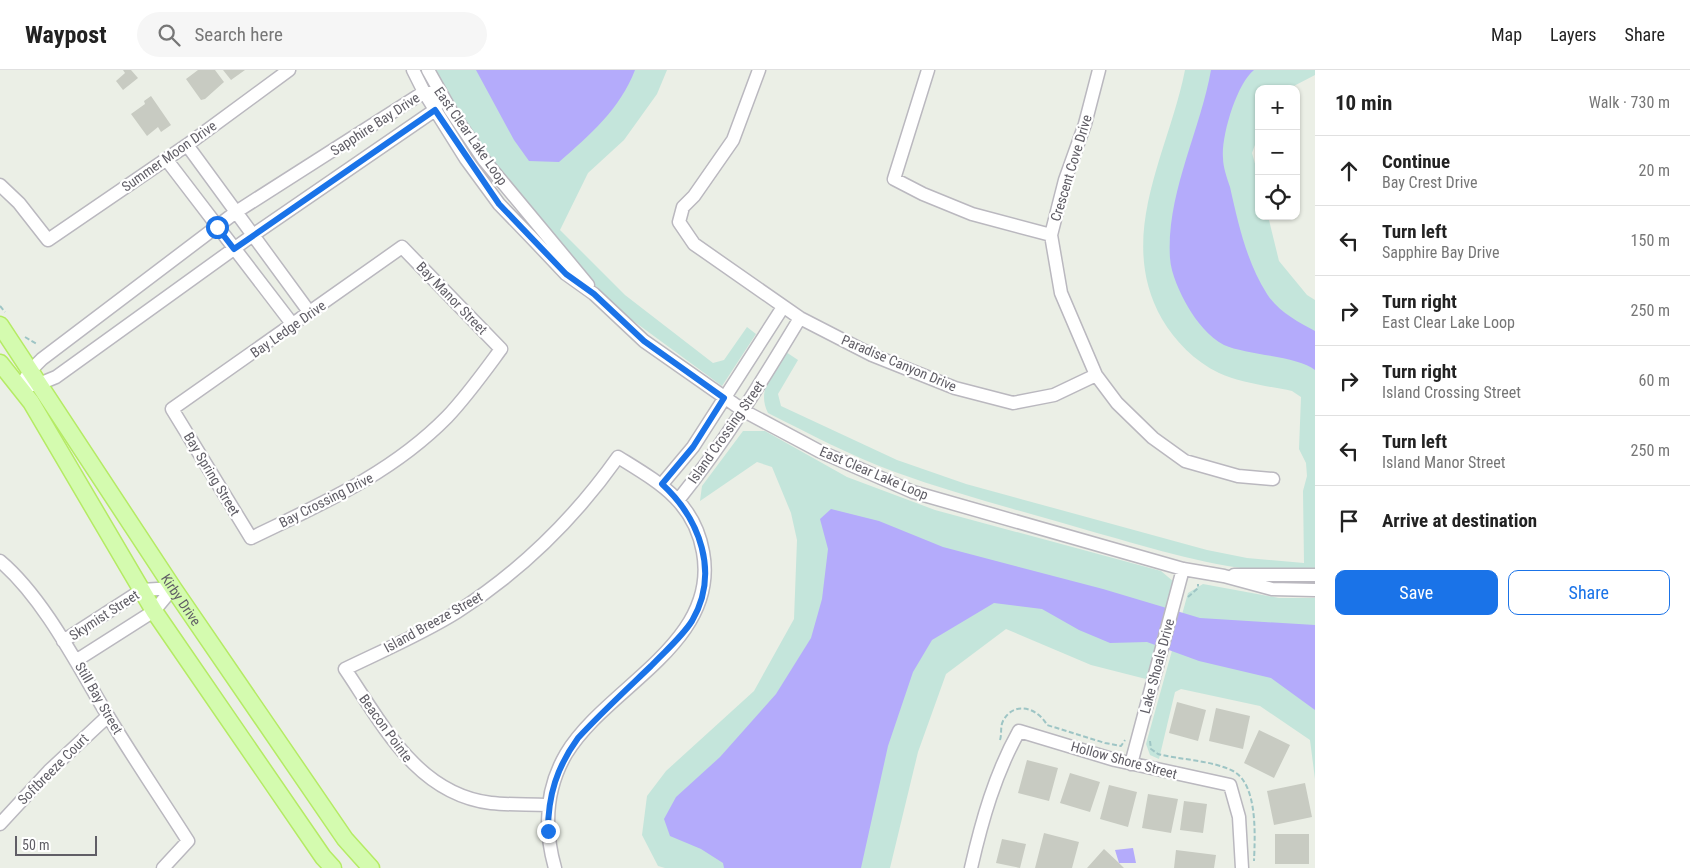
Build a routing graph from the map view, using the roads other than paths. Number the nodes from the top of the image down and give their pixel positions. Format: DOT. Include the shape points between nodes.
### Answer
graph roads {
  1 [pos="289,70"];
  2 [pos="413,70"];
  3 [pos="428,70"];
  4 [pos="759,70"];
  5 [pos="928,70"];
  6 [pos="1099,70"];
  7 [pos="424,92"];
  8 [pos="440,95"];
  9 [pos="435,110"];
  10 [pos="187,145"];
  11 [pos="166,159"];
  12 [pos="0,185"];
  13 [pos="236,212"];
  14 [pos="217,227"];
  15 [pos="253,235"];
  16 [pos="1051,235"];
  17 [pos="402,247"];
  18 [pos="234,249"];
  19 [pos="594,294"];
  20 [pos="783,307"];
  21 [pos="310,313"];
  22 [pos="800,318"];
  23 [pos="0,325"];
  24 [pos="293,326"];
  25 [pos="501,349"];
  26 [pos="754,352"];
  27 [pos="0,363"];
  28 [pos="773,364"];
  29 [pos="1096,375"];
  30 [pos="35,377"];
  31 [pos="20,387"];
  32 [pos="724,398"];
  33 [pos="172,409"];
  34 [pos="744,411"];
  35 [pos="1273,479"];
  36 [pos="662,484"];
  37 [pos="678,499"];
  38 [pos="251,538"];
  39 [pos="0,562"];
  40 [pos="1183,568"];
  41 [pos="1315,575"];
  42 [pos="1224,576"];
  43 [pos="173,588"];
  44 [pos="142,590"];
  45 [pos="1315,590"];
  46 [pos="154,611"];
  47 [pos="63,641"];
  48 [pos="77,660"];
  49 [pos="345,670"];
  50 [pos="108,716"];
  51 [pos="1131,764"];
  52 [pos="548,805"];
  53 [pos="0,824"];
  54 [pos="163,868"];
  55 [pos="333,868"];
  56 [pos="371,868"];
  57 [pos="555,868"];
  58 [pos="971,868"];
  59 [pos="1242,868"];
  1 -- 10 [label="street, Summer Moon Drive"];
  2 -- 7 [label="street, East Clear Lake Loop"];
  3 -- 8 [label="street, East Clear Lake Loop"];
  4 -- 20 [label="street, Paradise Canyon Drive" via="733,140 683,207 679,222 694,244"];
  5 -- 16 [label="street" via="894,179 972,214"];
  6 -- 16 [label="street, Crescent Cove Drive"];
  7 -- 8 [label="street, Sapphire Bay Drive"];
  7 -- 9 [label="street, East Clear Lake Loop"];
  7 -- 13 [label="street, Sapphire Bay Drive"];
  8 -- 9 [label="street, Sapphire Bay Drive"];
  8 -- 19 [label="street, East Clear Lake Loop" via="484,160"];
  9 -- 15 [label="street, Sapphire Bay Drive"];
  9 -- 19 [label="street, East Clear Lake Loop" via="499,204 566,274"];
  10 -- 11 [label="street, Summer Moon Drive"];
  10 -- 13 [label="street"];
  11 -- 12 [label="street, Summer Moon Drive" via="48,240"];
  11 -- 14 [label="street"];
  13 -- 14 [label="street, Sapphire Bay Drive"];
  13 -- 15 [label="street"];
  14 -- 18 [label="street"];
  14 -- 30 [label="street, Sapphire Bay Drive" via="42,359"];
  15 -- 18 [label="street, Sapphire Bay Drive"];
  15 -- 21 [label="street"];
  16 -- 29 [label="street, Crescent Cove Drive" via="1061,293"];
  17 -- 21 [label="street, Bay Ledge Drive"];
  17 -- 25 [label="street, Bay Manor Street"];
  18 -- 24 [label="street"];
  18 -- 30 [label="street, Sapphire Bay Drive" via="56,377"];
  19 -- 32 [label="street, East Clear Lake Loop" via="644,341"];
  20 -- 22 [label="street, Paradise Canyon Drive"];
  20 -- 26 [label="street, Island Crossing Street"];
  21 -- 24 [label="street, Bay Ledge Drive"];
  22 -- 28 [label="street, Island Crossing Street"];
  22 -- 29 [label="street, Paradise Canyon Drive" via="881,359 955,388 1013,403 1054,395"];
  23 -- 30 [label="main road, Kirby Drive"];
  24 -- 33 [label="street, Bay Ledge Drive"];
  25 -- 38 [label="street, Bay Crossing Drive" via="465,398 391,465 347,492"];
  26 -- 28 [label="street"];
  26 -- 32 [label="street, Island Crossing Street"];
  27 -- 31 [label="main road, Kirby Drive"];
  28 -- 34 [label="street, Island Crossing Street"];
  29 -- 35 [label="street, Crescent Cove Drive" via="1117,403 1153,438 1185,461 1238,476"];
  30 -- 31 [label="street, Sapphire Bay Drive"];
  30 -- 43 [label="main road, Kirby Drive"];
  31 -- 44 [label="main road, Kirby Drive"];
  32 -- 34 [label="street, East Clear Lake Loop"];
  32 -- 36 [label="street, Island Crossing Street" via="693,447"];
  33 -- 38 [label="street, Bay Spring Street"];
  34 -- 37 [label="street, Island Crossing Street"];
  34 -- 40 [label="street, East Clear Lake Loop" via="819,451 913,492"];
  36 -- 37 [label="street"];
  36 -- 49 [label="street, Island Breeze Street" via="618,457 562,526 489,590 455,613"];
  37 -- 52 [label="street" via="696,529 705,560 698,609 682,634 578,738 558,770"];
  39 -- 47 [label="street, Still Bay Street" via="30,594"];
  40 -- 42 [label="street, East Clear Lake Loop"];
  40 -- 51 [label="street, Lake Shoals Drive"];
  41 -- 42 [label="street, East Clear Lake Loop"];
  42 -- 45 [label="street, East Clear Lake Loop" via="1272,589"];
  43 -- 44 [label="street, Skymist Street"];
  43 -- 46 [label="street, Skymist Street"];
  43 -- 56 [label="main road, Kirby Drive" via="345,839"];
  44 -- 46 [label="main road, Kirby Drive"];
  44 -- 47 [label="street, Skymist Street"];
  46 -- 48 [label="street, Skymist Street"];
  46 -- 55 [label="main road, Kirby Drive" via="322,857"];
  47 -- 48 [label="street, Still Bay Street"];
  48 -- 50 [label="street, Still Bay Street"];
  49 -- 52 [label="street, Beacon Pointe" via="401,751 435,782 459,794 491,803"];
  50 -- 53 [label="street, Softbreeze Court" via="43,777"];
  50 -- 54 [label="street, Still Bay Street" via="188,841"];
  51 -- 58 [label="street, Hollow Shore Street" via="1019,731 998,772"];
  51 -- 59 [label="street, Hollow Shore Street" via="1230,785 1239,817"];
  52 -- 57 [label="street" via="548,831"];
}
